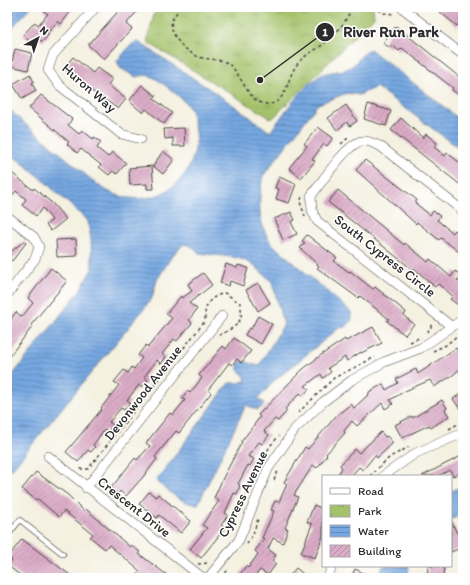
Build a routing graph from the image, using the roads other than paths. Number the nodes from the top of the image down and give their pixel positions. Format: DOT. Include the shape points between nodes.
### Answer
graph roads {
  1 [pos="96,7"];
  2 [pos="401,7"];
  3 [pos="460,58"];
  4 [pos="141,139"];
  5 [pos="463,211"];
  6 [pos="7,216"];
  7 [pos="7,296"];
  8 [pos="222,316"];
  9 [pos="463,319"];
  10 [pos="451,326"];
  11 [pos="463,433"];
  12 [pos="48,456"];
  13 [pos="384,475"];
  14 [pos="86,488"];
  15 [pos="7,536"];
  16 [pos="63,554"];
  17 [pos="332,567"];
  18 [pos="203,578"];
  19 [pos="208,578"];
  20 [pos="328,578"];
  1 -- 4 [label="street, Huron Way" via="53,55 48,70 60,85 121,134"];
  2 -- 3 [label="street"];
  5 -- 10 [label="street, South Cypress Circle" via="380,146 366,140 350,148 311,196 310,202 318,221"];
  6 -- 7 [label="street" via="34,237 39,247 35,259"];
  8 -- 14 [label="street, Devonwood Avenue"];
  9 -- 10 [label="street, Cypress Avenue"];
  10 -- 19 [label="street, Cypress Avenue" via="421,348 384,362 352,380 323,402 295,429 268,469 239,540"];
  11 -- 13 [label="street" via="416,453"];
  12 -- 14 [label="street, Crescent Drive"];
  14 -- 18 [label="street, Crescent Drive"];
  15 -- 16 [label="lane" via="20,520"];
  17 -- 20 [label="street"];
}
